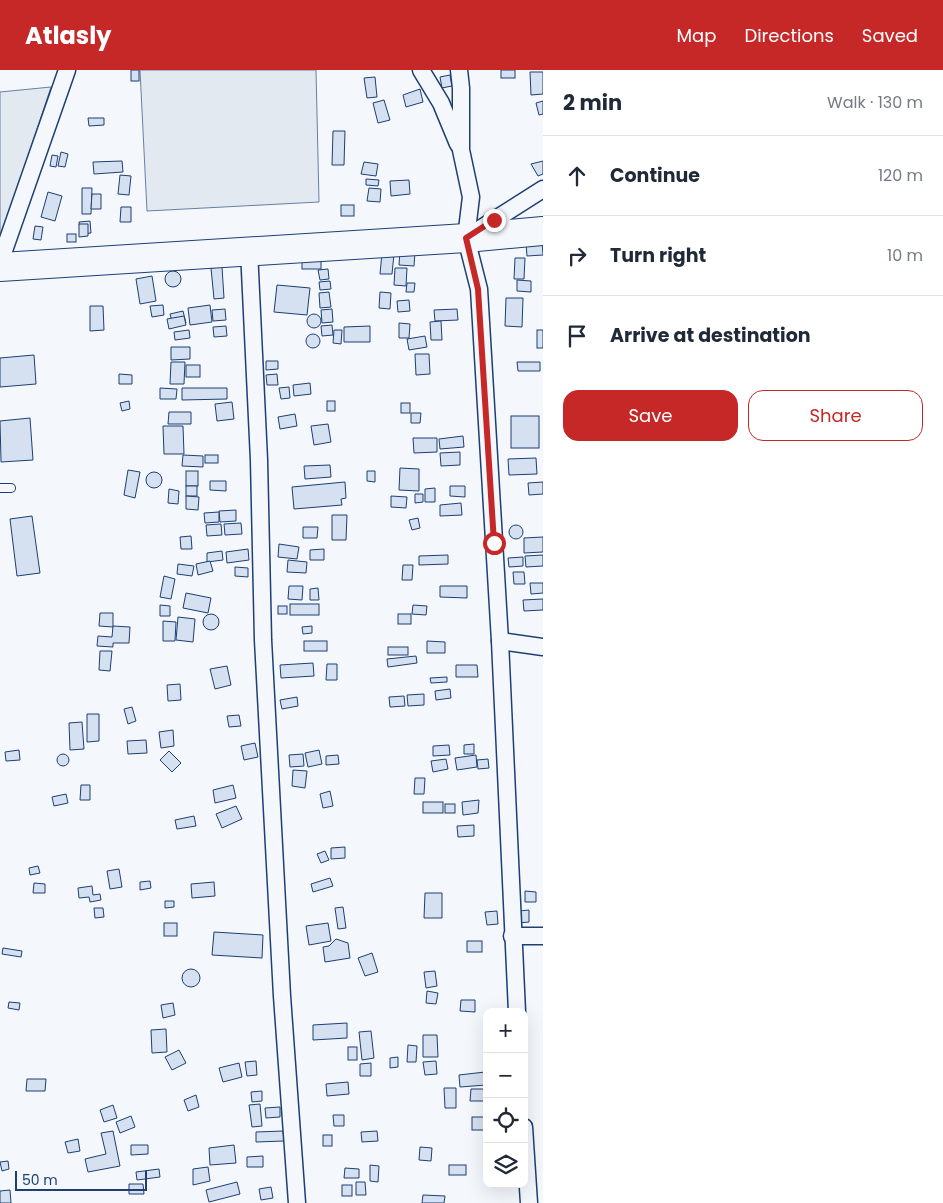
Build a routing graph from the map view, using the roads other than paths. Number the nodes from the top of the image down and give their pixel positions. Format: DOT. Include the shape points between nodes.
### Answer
graph roads {
  1 [pos="67,70"];
  2 [pos="421,70"];
  3 [pos="459,70"];
  4 [pos="461,150"];
  5 [pos="543,190"];
  6 [pos="543,231"];
  7 [pos="466,238"];
  8 [pos="249,250"];
  9 [pos="0,262"];
  10 [pos="0,267"];
  11 [pos="0,488"];
  12 [pos="11,488"];
  13 [pos="500,641"];
  14 [pos="543,647"];
  15 [pos="512,936"];
  16 [pos="543,936"];
  17 [pos="517,1008"];
  18 [pos="525,1143"];
  19 [pos="296,1203"];
  20 [pos="529,1203"];
  1 -- 9 [label="street"];
  2 -- 4 [label="street"];
  3 -- 4 [label="street"];
  4 -- 7 [label="street" via="471,197"];
  5 -- 7 [label="street"];
  6 -- 7 [label="highway"];
  7 -- 8 [label="highway"];
  7 -- 13 [label="street" via="478,289"];
  8 -- 10 [label="highway" via="142,260"];
  8 -- 19 [label="street" via="263,640"];
  11 -- 12 [label="lane"];
  13 -- 14 [label="street"];
  13 -- 15 [label="street"];
  15 -- 16 [label="street"];
  15 -- 17 [label="street"];
  18 -- 20 [label="street"];
}
